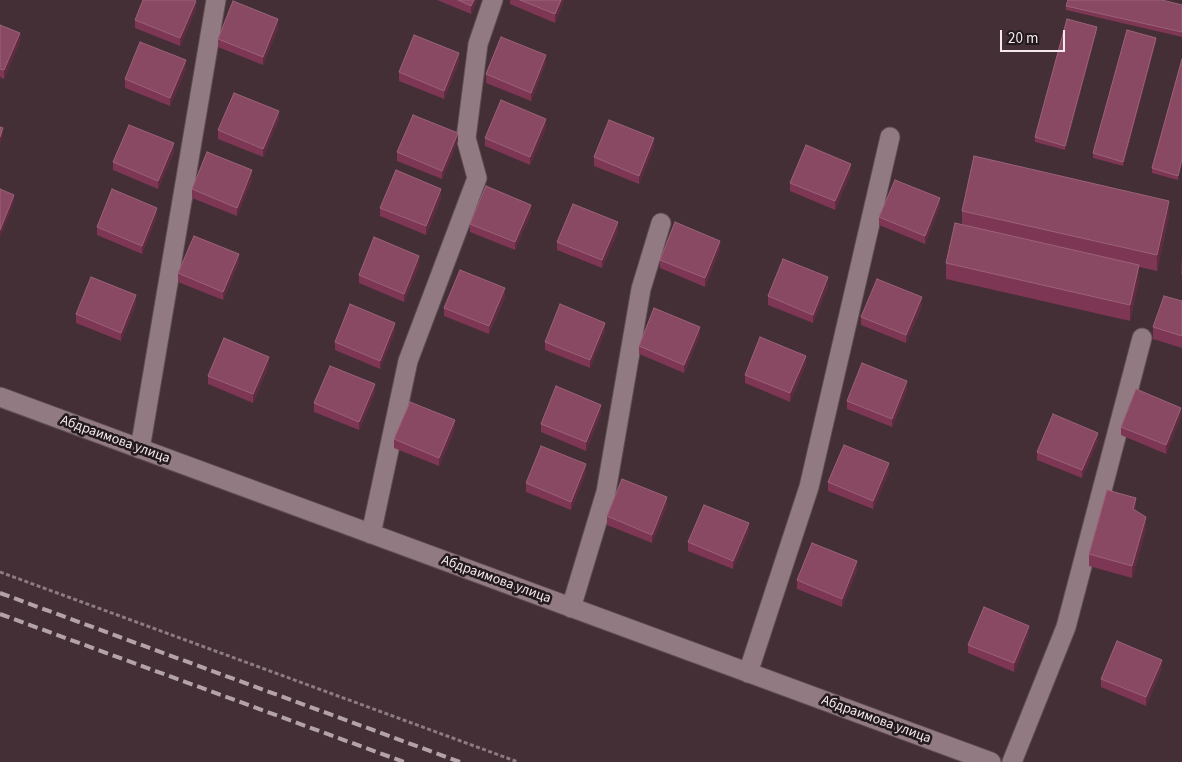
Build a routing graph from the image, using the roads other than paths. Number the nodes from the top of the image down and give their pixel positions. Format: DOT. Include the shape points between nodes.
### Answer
graph roads {
  1 [pos="216,0"];
  2 [pos="493,0"];
  3 [pos="890,137"];
  4 [pos="661,223"];
  5 [pos="1142,338"];
  6 [pos="0,398"];
  7 [pos="140,449"];
  8 [pos="371,534"];
  9 [pos="572,608"];
  10 [pos="748,672"];
  11 [pos="991,762"];
  12 [pos="1012,762"];
  1 -- 7 [label="street"];
  2 -- 8 [label="street" via="478,44 466,138 477,178 408,361"];
  3 -- 10 [label="street" via="809,486"];
  4 -- 9 [label="street" via="640,289 606,492"];
  5 -- 12 [label="street" via="1066,627"];
  6 -- 7 [label="street, Абдраимова улица"];
  7 -- 8 [label="street, Абдраимова улица"];
  8 -- 9 [label="street, Абдраимова улица"];
  9 -- 10 [label="street, Абдраимова улица"];
  10 -- 11 [label="street, Абдраимова улица"];
}
